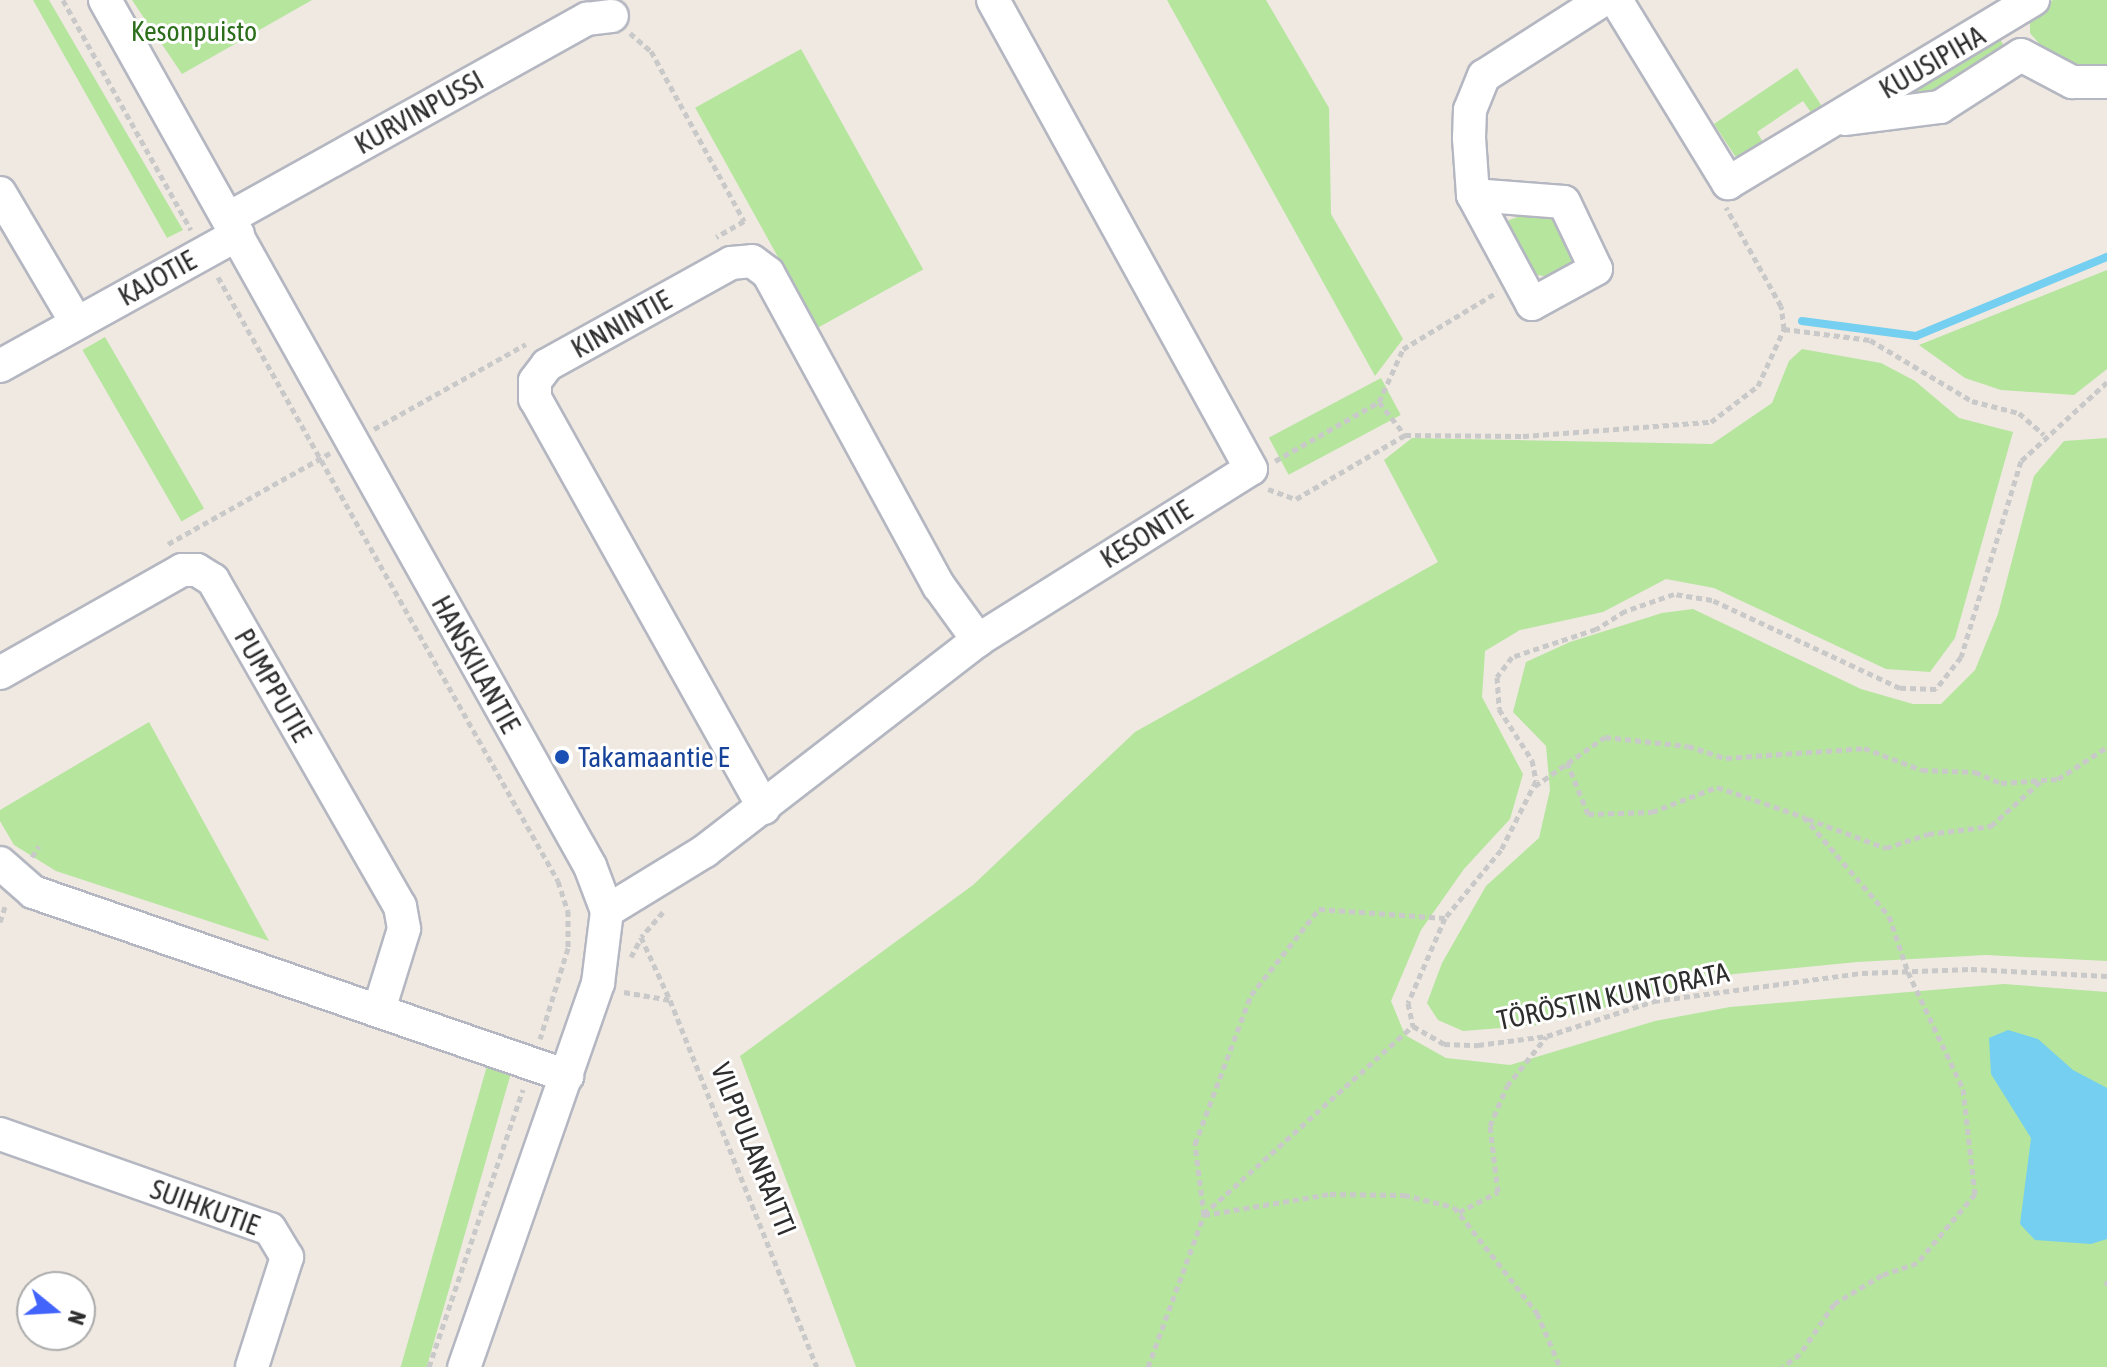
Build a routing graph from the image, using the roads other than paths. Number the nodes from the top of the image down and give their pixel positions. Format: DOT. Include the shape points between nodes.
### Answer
graph roads {
  1 [pos="105,0"];
  2 [pos="993,0"];
  3 [pos="1603,0"];
  4 [pos="1616,0"];
  5 [pos="2033,0"];
  6 [pos="612,16"];
  7 [pos="2004,20"];
  8 [pos="2021,55"];
  9 [pos="2107,82"];
  10 [pos="1831,121"];
  11 [pos="0,193"];
  12 [pos="1473,195"];
  13 [pos="233,226"];
  14 [pos="76,322"];
  15 [pos="0,366"];
  16 [pos="978,640"];
  17 [pos="0,673"];
  18 [pos="764,808"];
  19 [pos="0,863"];
  20 [pos="607,911"];
  21 [pos="379,1010"];
  22 [pos="567,1076"];
  23 [pos="0,1134"];
  24 [pos="252,1367"];
  25 [pos="464,1367"];
  1 -- 13 [label="street, HANSKILANTIE"];
  2 -- 16 [label="street, KESONTIE" via="1251,469"];
  3 -- 12 [label="street" via="1477,85 1469,138"];
  4 -- 10 [label="street, KUUSIPIHA" via="1728,183"];
  5 -- 7 [label="street, KUUSIPIHA"];
  6 -- 13 [label="street, KURVINPUSSI" via="587,19"];
  7 -- 8 [label="street"];
  7 -- 10 [label="street, KUUSIPIHA"];
  8 -- 9 [label="street, KUUSIPIHA" via="2072,82"];
  8 -- 10 [label="street, KUUSIPIHA" via="1940,107"];
  11 -- 14 [label="street"];
  12 -- 12 [label="street" via="1536,306 1598,266 1558,198"];
  13 -- 14 [label="street, KAJOTIE" via="204,252"];
  13 -- 20 [label="street, HANSKILANTIE" via="590,866"];
  14 -- 15 [label="street, KAJOTIE"];
  16 -- 18 [label="street, KESONTIE"];
  16 -- 18 [label="street, KINNINTIE" via="939,586 768,273 752,261 731,263 547,365 535,381 535,399"];
  17 -- 21 [label="street, PUMPPUTIE" via="182,570 197,570 213,580 400,906 404,929"];
  18 -- 20 [label="street, KESONTIE" via="648,890"];
  19 -- 21 [label="street" via="33,892"];
  20 -- 22 [label="street, HANSKILANTIE" via="604,957"];
  21 -- 22 [label="street"];
  22 -- 25 [label="street, HANSKILANTIE"];
  23 -- 24 [label="street, SUIHKUTIE" via="270,1229 287,1257"];
}
